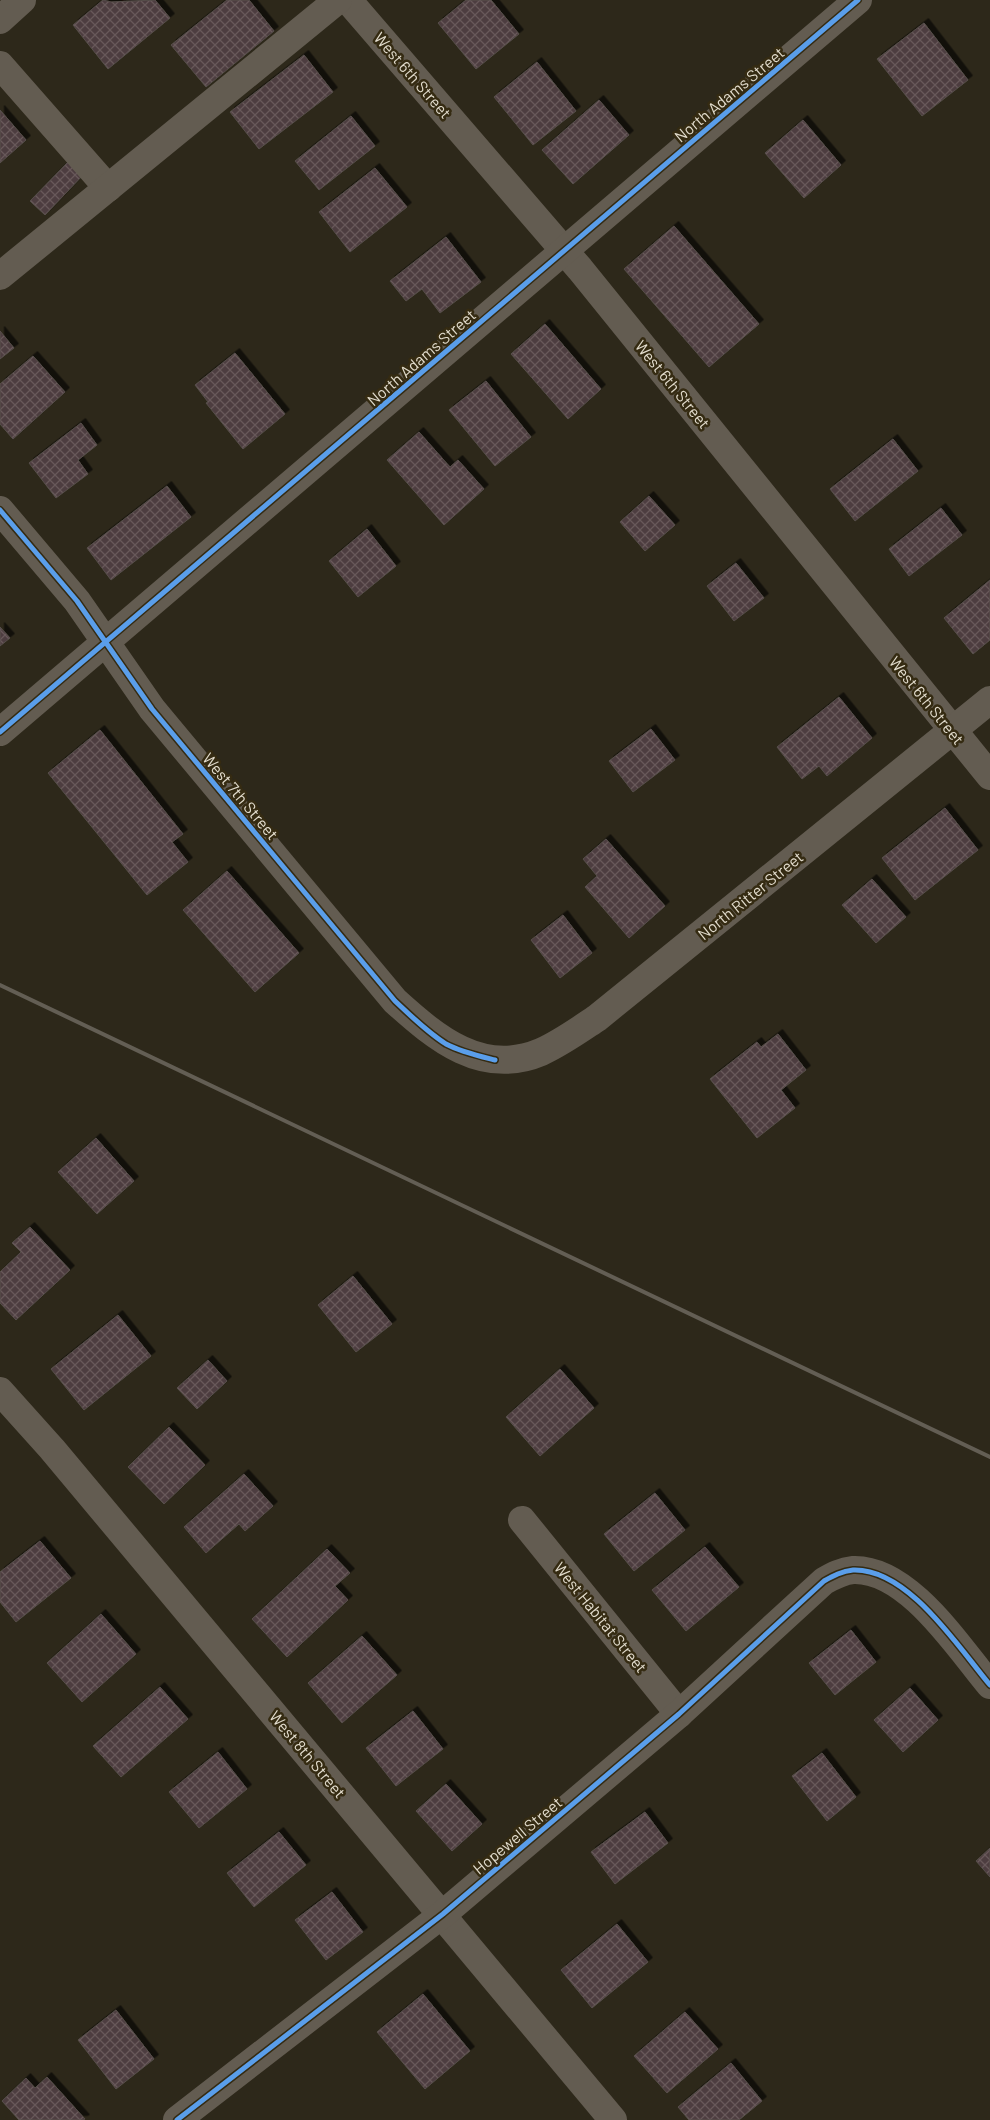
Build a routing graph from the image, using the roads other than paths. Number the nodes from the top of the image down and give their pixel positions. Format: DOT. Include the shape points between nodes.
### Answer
graph roads {
  1 [pos="22,0"];
  2 [pos="338,0"];
  3 [pos="348,0"];
  4 [pos="858,0"];
  5 [pos="0,20"];
  6 [pos="0,65"];
  7 [pos="108,188"];
  8 [pos="565,250"];
  9 [pos="0,276"];
  10 [pos="0,510"];
  11 [pos="106,642"];
  12 [pos="990,700"];
  13 [pos="953,731"];
  14 [pos="0,732"];
  15 [pos="990,776"];
  16 [pos="495,1060"];
  17 [pos="0,1391"];
  18 [pos="522,1520"];
  19 [pos="990,1685"];
  20 [pos="679,1714"];
  21 [pos="443,1914"];
  22 [pos="177,2120"];
  23 [pos="613,2120"];
  1 -- 5 [label="street"];
  2 -- 7 [label="street"];
  3 -- 8 [label="street, West 6th Street"];
  4 -- 8 [label="street, North Adams Street"];
  6 -- 7 [label="street"];
  7 -- 9 [label="street"];
  8 -- 11 [label="street, North Adams Street"];
  8 -- 13 [label="street, West 6th Street"];
  10 -- 11 [label="street, West 7th Street" via="77,601"];
  11 -- 14 [label="street, North Adams Street"];
  11 -- 16 [label="street, West 7th Street" via="152,709 395,1001 447,1044"];
  12 -- 13 [label="street, North Ritter Street"];
  13 -- 15 [label="street, West 6th Street"];
  13 -- 16 [label="street, North Ritter Street" via="597,1018 541,1052 518,1059"];
  17 -- 21 [label="street, West 8th Street"];
  18 -- 20 [label="street, West Habitat Street"];
  19 -- 20 [label="street, Hopewell Street" via="907,1590 888,1579 852,1570 824,1581"];
  20 -- 21 [label="street, Hopewell Street"];
  21 -- 22 [label="street, Hopewell Street"];
  21 -- 23 [label="street, West 8th Street"];
}
